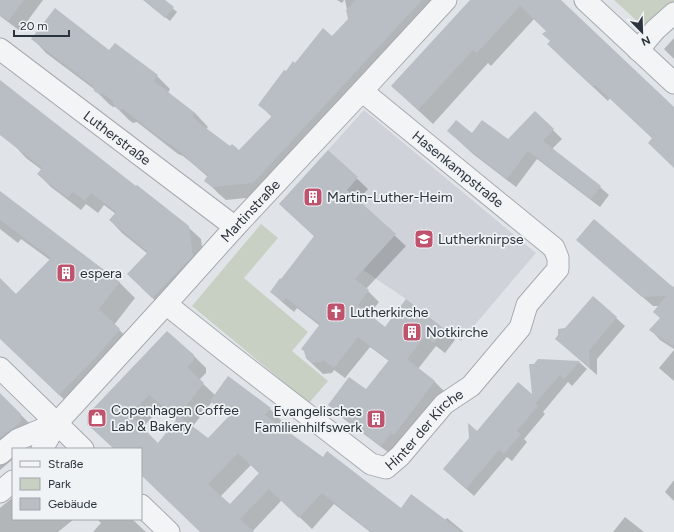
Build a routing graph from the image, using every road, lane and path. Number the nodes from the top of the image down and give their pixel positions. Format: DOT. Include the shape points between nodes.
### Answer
graph roads {
  1 [pos="446,0"];
  2 [pos="585,0"];
  3 [pos="674,13"];
  4 [pos="0,49"];
  5 [pos="638,50"];
  6 [pos="674,83"];
  7 [pos="362,91"];
  8 [pos="235,226"];
  9 [pos="554,248"];
  10 [pos="166,304"];
  11 [pos="0,368"];
  12 [pos="57,423"];
  13 [pos="43,448"];
  14 [pos="83,448"];
  15 [pos="0,454"];
  16 [pos="12,482"];
  17 [pos="0,492"];
  18 [pos="142,506"];
  19 [pos="169,532"];
  1 -- 7 [label="street, Martinstraße"];
  2 -- 5 [label="street"];
  3 -- 5 [label="street"];
  4 -- 8 [label="street, Lutherstraße"];
  5 -- 6 [label="street"];
  7 -- 8 [label="street, Martinstraße"];
  7 -- 9 [label="street, Hasenkampstraße"];
  8 -- 10 [label="street, Martinstraße"];
  9 -- 10 [label="street, Hinter der Kirche" via="558,268 527,305 520,328 471,386 444,404 400,456 386,468 371,464"];
  10 -- 12 [label="street, Martinstraße"];
  11 -- 12 [label="street"];
  12 -- 13 [label="street"];
  12 -- 14 [label="street"];
  12 -- 15 [label="street" via="17,440"];
  16 -- 17 [label="street"];
  18 -- 19 [label="street"];
}
